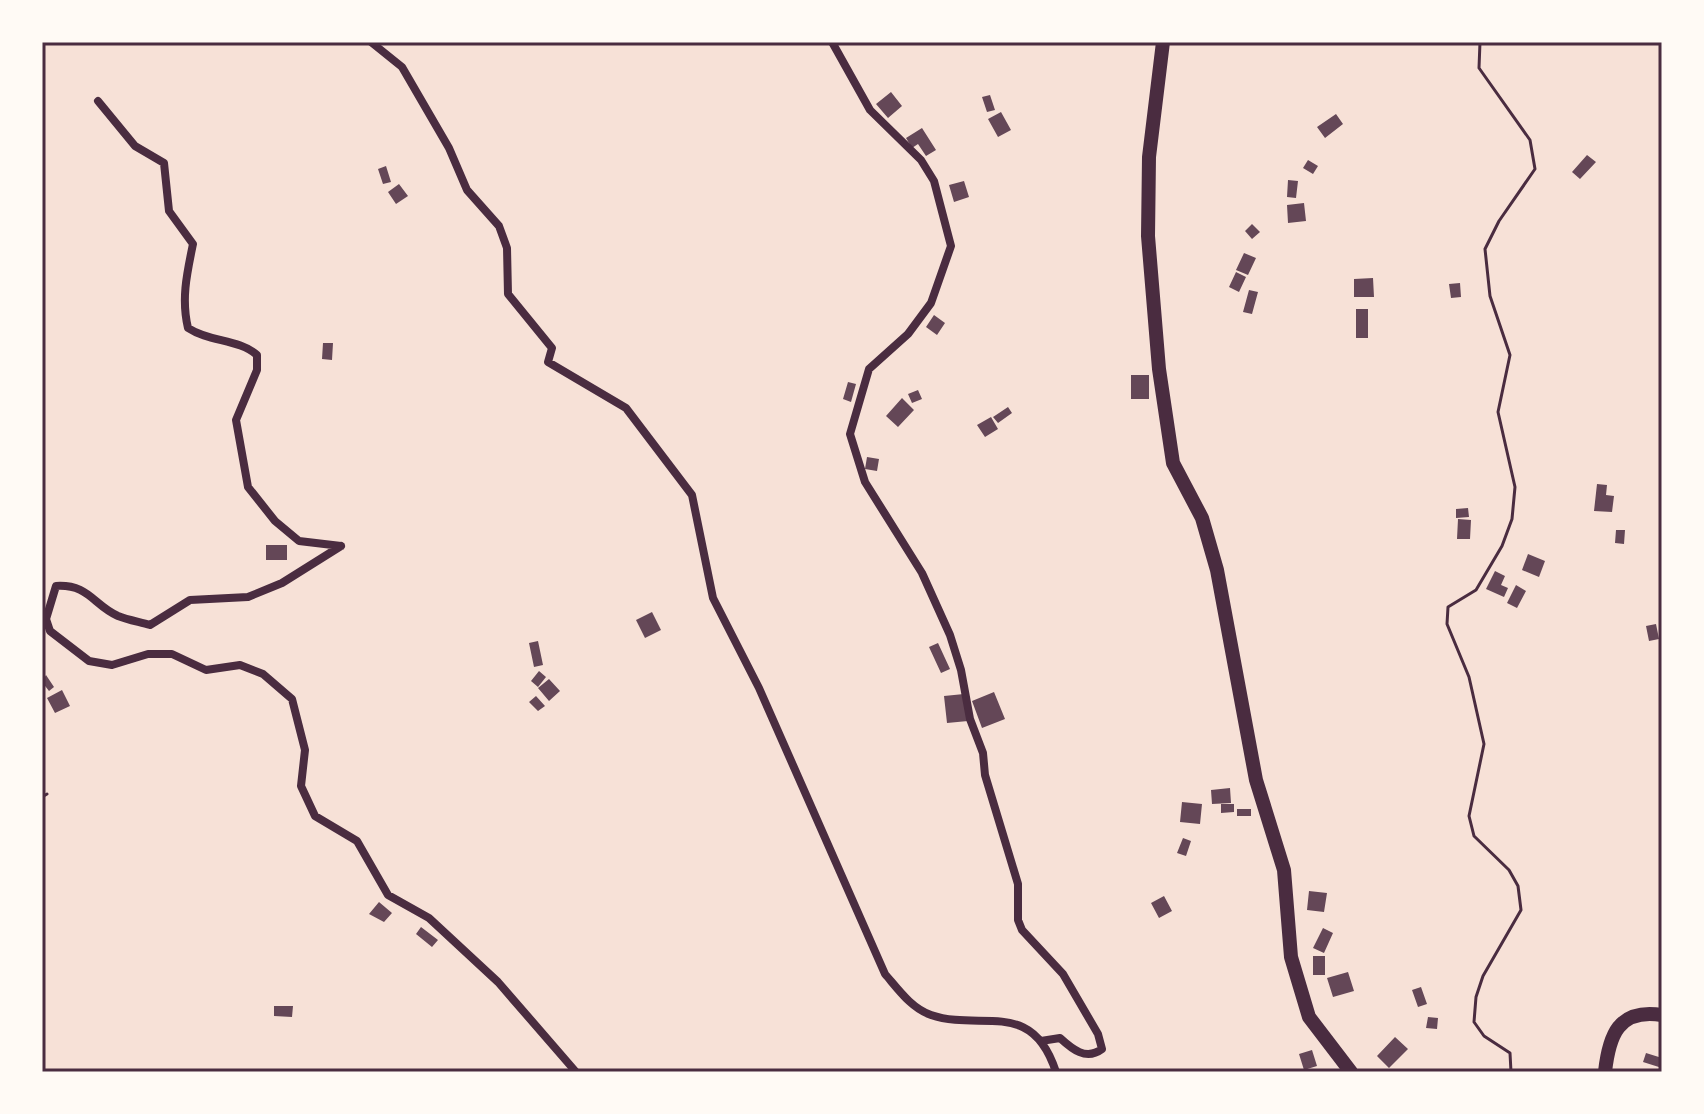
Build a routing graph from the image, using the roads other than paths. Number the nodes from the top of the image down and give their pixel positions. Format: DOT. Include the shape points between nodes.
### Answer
graph roads {
  1 [pos="371,42"];
  2 [pos="832,42"];
  3 [pos="1163,42"];
  4 [pos="98,101"];
  5 [pos="1662,1015"];
  6 [pos="1041,1041"];
  7 [pos="576,1072"];
  8 [pos="1056,1072"];
  9 [pos="1351,1072"];
  10 [pos="1605,1072"];
  1 -- 6 [label="street" via="402,67 467,190 499,226 507,248 508,294 552,348 548,362 626,408 692,495 713,598 759,688 885,974 909,1002 929,1015 1009,1023"];
  2 -- 6 [label="street" via="870,110 921,160 934,181 951,246 931,303 908,334 869,369 850,434 865,482 922,573 950,635 1018,884 1022,930 1063,974 1102,1049 1081,1054 1060,1038"];
  3 -- 9 [label="main road" via="1149,157 1148,236 1173,463 1202,518 1217,570 1256,780 1284,870 1291,957 1309,1017"];
  4 -- 7 [label="street" via="135,146 164,163 169,211 193,244 185,280 188,328 257,355 257,370 236,420 248,487 299,541 341,546 282,583 248,597 190,600 150,625 116,616 91,594 56,586 46,619 50,631 89,661 112,665 148,654 172,654 206,670 240,665 272,682 292,699 305,750 301,786 315,816 357,841 388,895 429,918 498,982"];
  5 -- 10 [label="main road" via="1642,1014 1619,1026 1608,1043"];
  6 -- 8 [label="street"];
}
